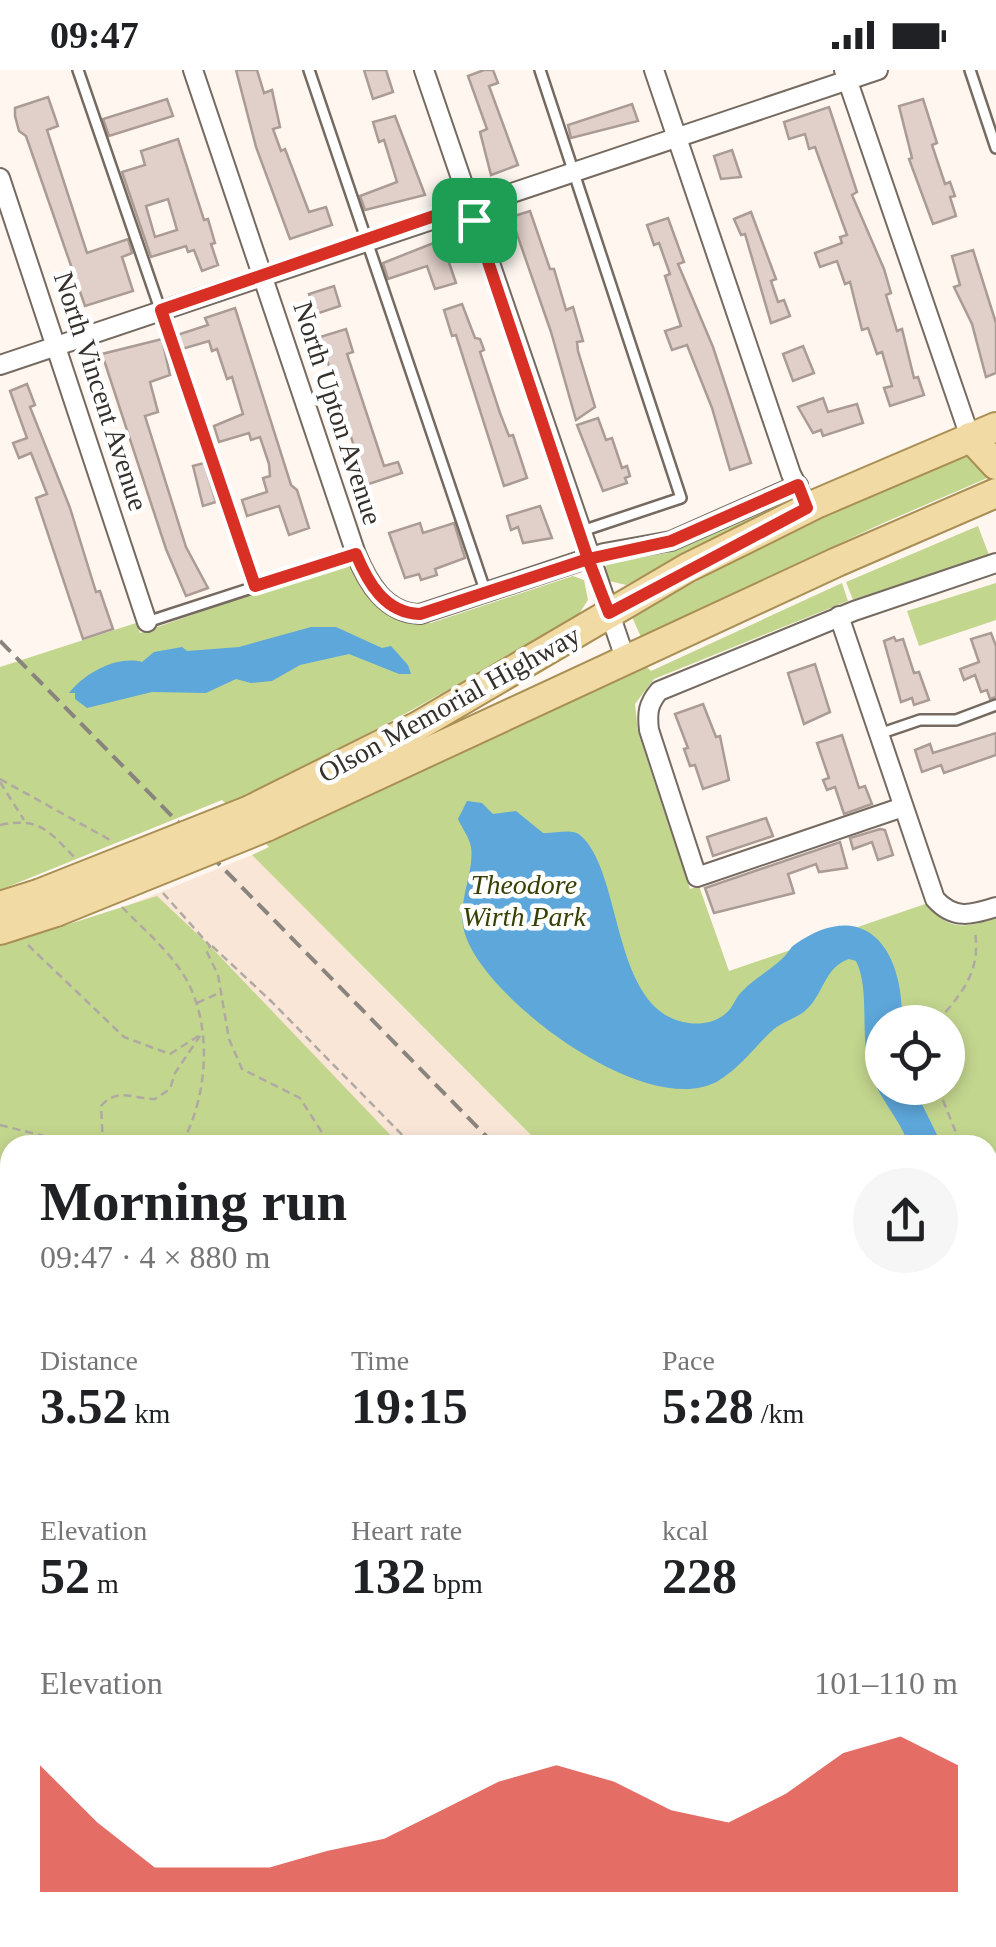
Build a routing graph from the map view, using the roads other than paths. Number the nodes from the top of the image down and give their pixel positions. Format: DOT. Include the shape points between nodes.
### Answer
graph roads {
  1 [pos="78,70"];
  2 [pos="193,70"];
  3 [pos="309,70"];
  4 [pos="424,70"];
  5 [pos="540,70"];
  6 [pos="654,70"];
  7 [pos="878,70"];
  8 [pos="970,70"];
  9 [pos="846,75"];
  10 [pos="676,138"];
  11 [pos="996,148"];
  12 [pos="573,170"];
  13 [pos="0,178"];
  14 [pos="469,204"];
  15 [pos="365,240"];
  16 [pos="263,274"];
  17 [pos="161,310"];
  18 [pos="58,346"];
  19 [pos="0,365"];
  20 [pos="983,432"];
  21 [pos="996,465"];
  22 [pos="996,492"];
  23 [pos="802,496"];
  24 [pos="580,532"];
  25 [pos="356,554"];
  26 [pos="588,559"];
  27 [pos="996,563"];
  28 [pos="255,586"];
  29 [pos="486,592"];
  30 [pos="609,613"];
  31 [pos="839,616"];
  32 [pos="148,622"];
  33 [pos="626,661"];
  34 [pos="996,705"];
  35 [pos="880,734"];
  36 [pos="903,807"];
  37 [pos="258,818"];
  38 [pos="47,903"];
  39 [pos="0,906"];
  40 [pos="996,906"];
  41 [pos="13,936"];
  1 -- 17 [label="lane"];
  2 -- 16 [label="street, North Upton Avenue"];
  3 -- 15 [label="lane"];
  4 -- 14 [label="street"];
  5 -- 12 [label="lane"];
  6 -- 10 [label="street"];
  7 -- 9 [label="street"];
  8 -- 11 [label="lane"];
  9 -- 10 [label="street"];
  9 -- 20 [label="street"];
  10 -- 12 [label="street"];
  10 -- 23 [label="street"];
  12 -- 14 [label="street"];
  12 -- 24 [label="lane" via="681,498"];
  13 -- 18 [label="street, North Vincent Avenue"];
  14 -- 15 [label="street"];
  14 -- 24 [label="street"];
  15 -- 16 [label="street"];
  15 -- 29 [label="lane"];
  16 -- 17 [label="street"];
  16 -- 25 [label="street, North Upton Avenue"];
  17 -- 18 [label="street"];
  17 -- 28 [label="lane"];
  18 -- 19 [label="street"];
  18 -- 32 [label="street, North Vincent Avenue"];
  20 -- 21 [label="main road"];
  20 -- 23 [label="main road, Olson Memorial Highway"];
  22 -- 33 [label="main road, Olson Memorial Highway"];
  23 -- 26 [label="street" via="671,541"];
  23 -- 30 [label="main road, Olson Memorial Highway"];
  24 -- 26 [label="street"];
  25 -- 28 [label="lane"];
  25 -- 29 [label="street, North Upton Avenue" via="382,598 405,614"];
  26 -- 29 [label="street"];
  26 -- 30 [label="street"];
  27 -- 31 [label="street"];
  28 -- 32 [label="lane"];
  30 -- 33 [label="street"];
  30 -- 37 [label="main road, Olson Memorial Highway"];
  31 -- 35 [label="street"];
  31 -- 36 [label="street" via="659,691 646,714 697,876"];
  33 -- 37 [label="main road, Olson Memorial Highway"];
  34 -- 35 [label="lane"];
  35 -- 36 [label="street"];
  36 -- 40 [label="street" via="935,899 946,911 962,916"];
  37 -- 38 [label="main road, Olson Memorial Highway, bridge"];
  38 -- 39 [label="main road, Olson Memorial Highway"];
  38 -- 41 [label="main road, Olson Memorial Highway"];
}
